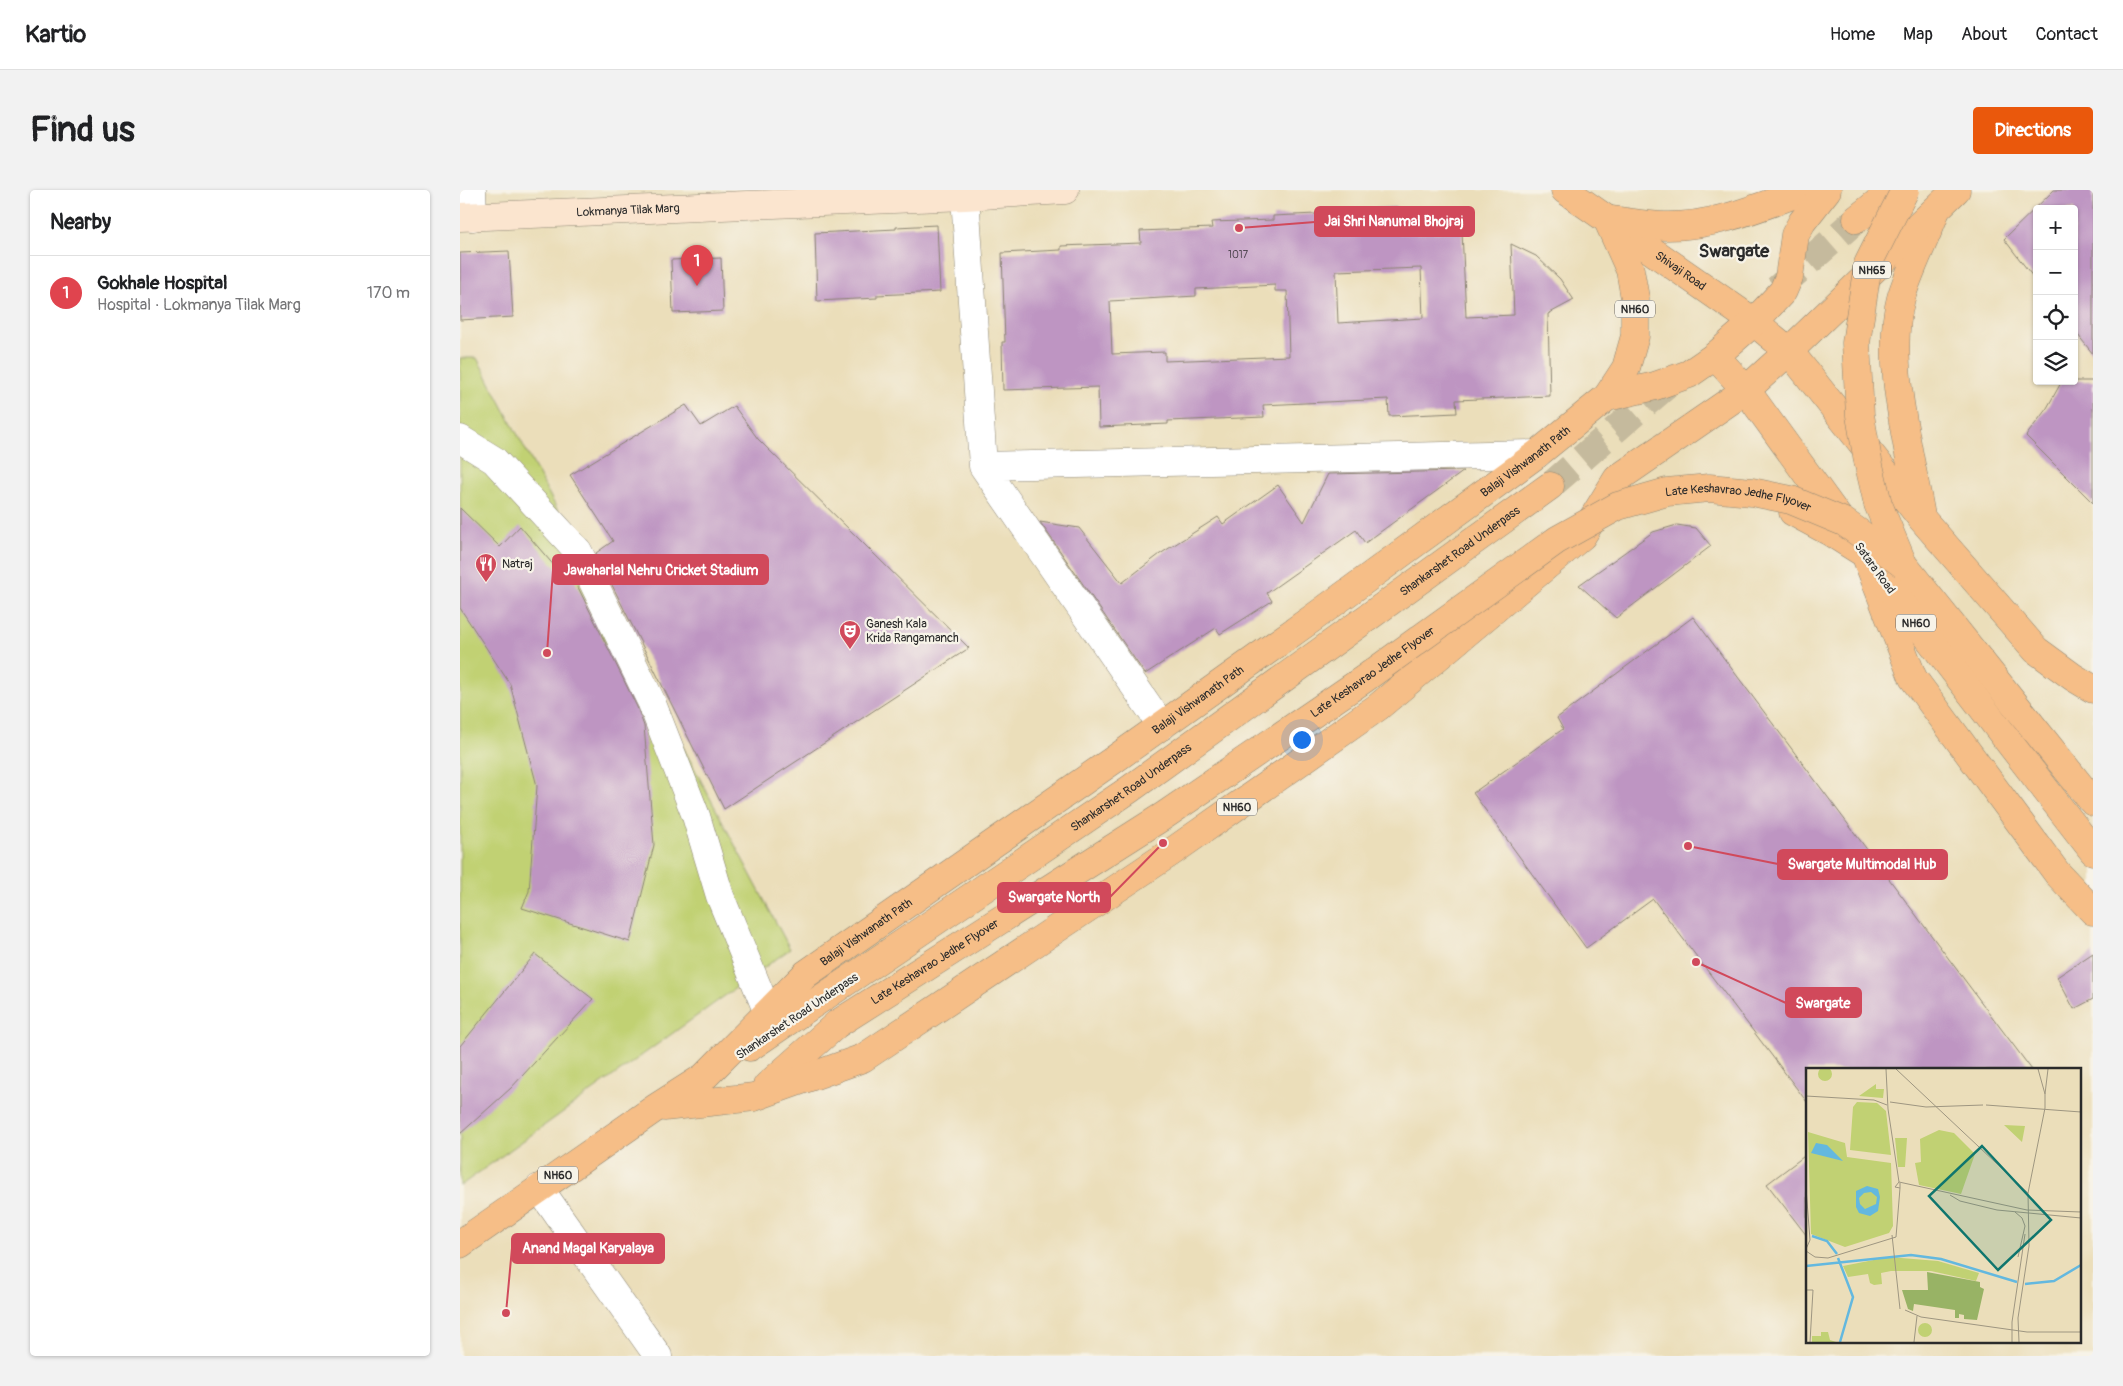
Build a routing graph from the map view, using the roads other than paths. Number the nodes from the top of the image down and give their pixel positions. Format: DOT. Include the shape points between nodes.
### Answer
graph roads {
  1 [pos="1065,190"];
  2 [pos="1565,190"];
  3 [pos="1806,190"];
  4 [pos="1827,190"];
  5 [pos="1893,190"];
  6 [pos="1905,190"];
  7 [pos="965,196"];
  8 [pos="1947,197"];
  9 [pos="468,208"];
  10 [pos="1857,219"];
  11 [pos="1608,220"];
  12 [pos="1754,322"];
  13 [pos="1789,351"];
  14 [pos="1715,356"];
  15 [pos="1746,390"];
  16 [pos="1607,397"];
  17 [pos="460,439"];
  18 [pos="1537,454"];
  19 [pos="983,466"];
  20 [pos="1550,486"];
  21 [pos="1922,519"];
  22 [pos="1582,536"];
  23 [pos="1865,554"];
  24 [pos="1903,564"];
  25 [pos="2083,683"];
  26 [pos="2093,708"];
  27 [pos="1162,726"];
  28 [pos="2093,802"];
  29 [pos="2093,851"];
  30 [pos="2093,911"];
  31 [pos="768,1013"];
  32 [pos="704,1077"];
  33 [pos="754,1097"];
  34 [pos="657,1107"];
  35 [pos="539,1188"];
  36 [pos="460,1244"];
  37 [pos="658,1356"];
  1 -- 7 [label="main road, Lokmanya Tilak Marg"];
  2 -- 11 [label="highway, Shivaji Road"];
  3 -- 11 [label="highway" via="1741,214 1698,223 1666,226"];
  4 -- 12 [label="highway, Balaji Vishwanath Path" via="1796,235 1784,291"];
  5 -- 10 [label="highway"];
  6 -- 24 [label="highway, Late Keshavrao Jedhe Flyover, bridge" via="1868,264 1856,343 1860,415 1868,461 1878,504"];
  7 -- 9 [label="main road, Lokmanya Tilak Marg"];
  7 -- 19 [label="street"];
  8 -- 13 [label="highway, NH65"];
  8 -- 21 [label="highway" via="1901,298 1895,345 1898,385"];
  11 -- 12 [label="highway, Shivaji Road"];
  11 -- 16 [label="highway, NH60" via="1630,270 1636,298 1635,336 1626,368"];
  12 -- 13 [label="highway"];
  12 -- 14 [label="highway, Balaji Vishwanath Path / NH60"];
  13 -- 15 [label="highway, NH65"];
  13 -- 21 [label="highway"];
  14 -- 15 [label="highway, Satara Road / NH60"];
  14 -- 16 [label="highway, Balaji Vishwanath Path / NH60" via="1689,374"];
  15 -- 22 [label="highway, Balaji Vishwanath Path / NH60" via="1617,479"];
  15 -- 23 [label="highway, Satara Road / NH60"];
  16 -- 18 [label="highway, Balaji Vishwanath Path / NH60"];
  17 -- 31 [label="street" via="494,460 578,551 650,701 696,816 720,896"];
  18 -- 19 [label="street"];
  18 -- 27 [label="highway, Balaji Vishwanath Path / NH60"];
  19 -- 27 [label="street"];
  20 -- 32 [label="highway, Shankarshet Road Underpass" via="1130,789"];
  21 -- 25 [label="highway" via="2036,650"];
  22 -- 23 [label="highway" via="1626,510 1652,501 1690,496 1753,500 1792,511"];
  22 -- 33 [label="highway, Balaji Vishwanath Path / NH60" via="1378,707 1173,851 863,1058"];
  23 -- 29 [label="highway, Satara Road / NH60"];
  23 -- 30 [label="highway" via="1913,678 2057,873"];
  24 -- 28 [label="highway, Late Keshavrao Jedhe Flyover"];
  24 -- 33 [label="highway, Late Keshavrao Jedhe Flyover, bridge" via="1844,522 1791,500 1752,492 1709,488 1667,492 1618,506 1557,540 1364,679 1164,816 838,1024"];
  25 -- 26 [label="highway"];
  27 -- 31 [label="highway, Balaji Vishwanath Path / NH60" via="806,974"];
  31 -- 32 [label="highway, Balaji Vishwanath Path / NH60"];
  32 -- 34 [label="highway, Balaji Vishwanath Path / NH60"];
  33 -- 34 [label="highway, Balaji Vishwanath Path / NH60"];
  34 -- 35 [label="highway, Balaji Vishwanath Path / NH60"];
  35 -- 36 [label="highway, Balaji Vishwanath Path / NH60"];
  35 -- 37 [label="street"];
}
